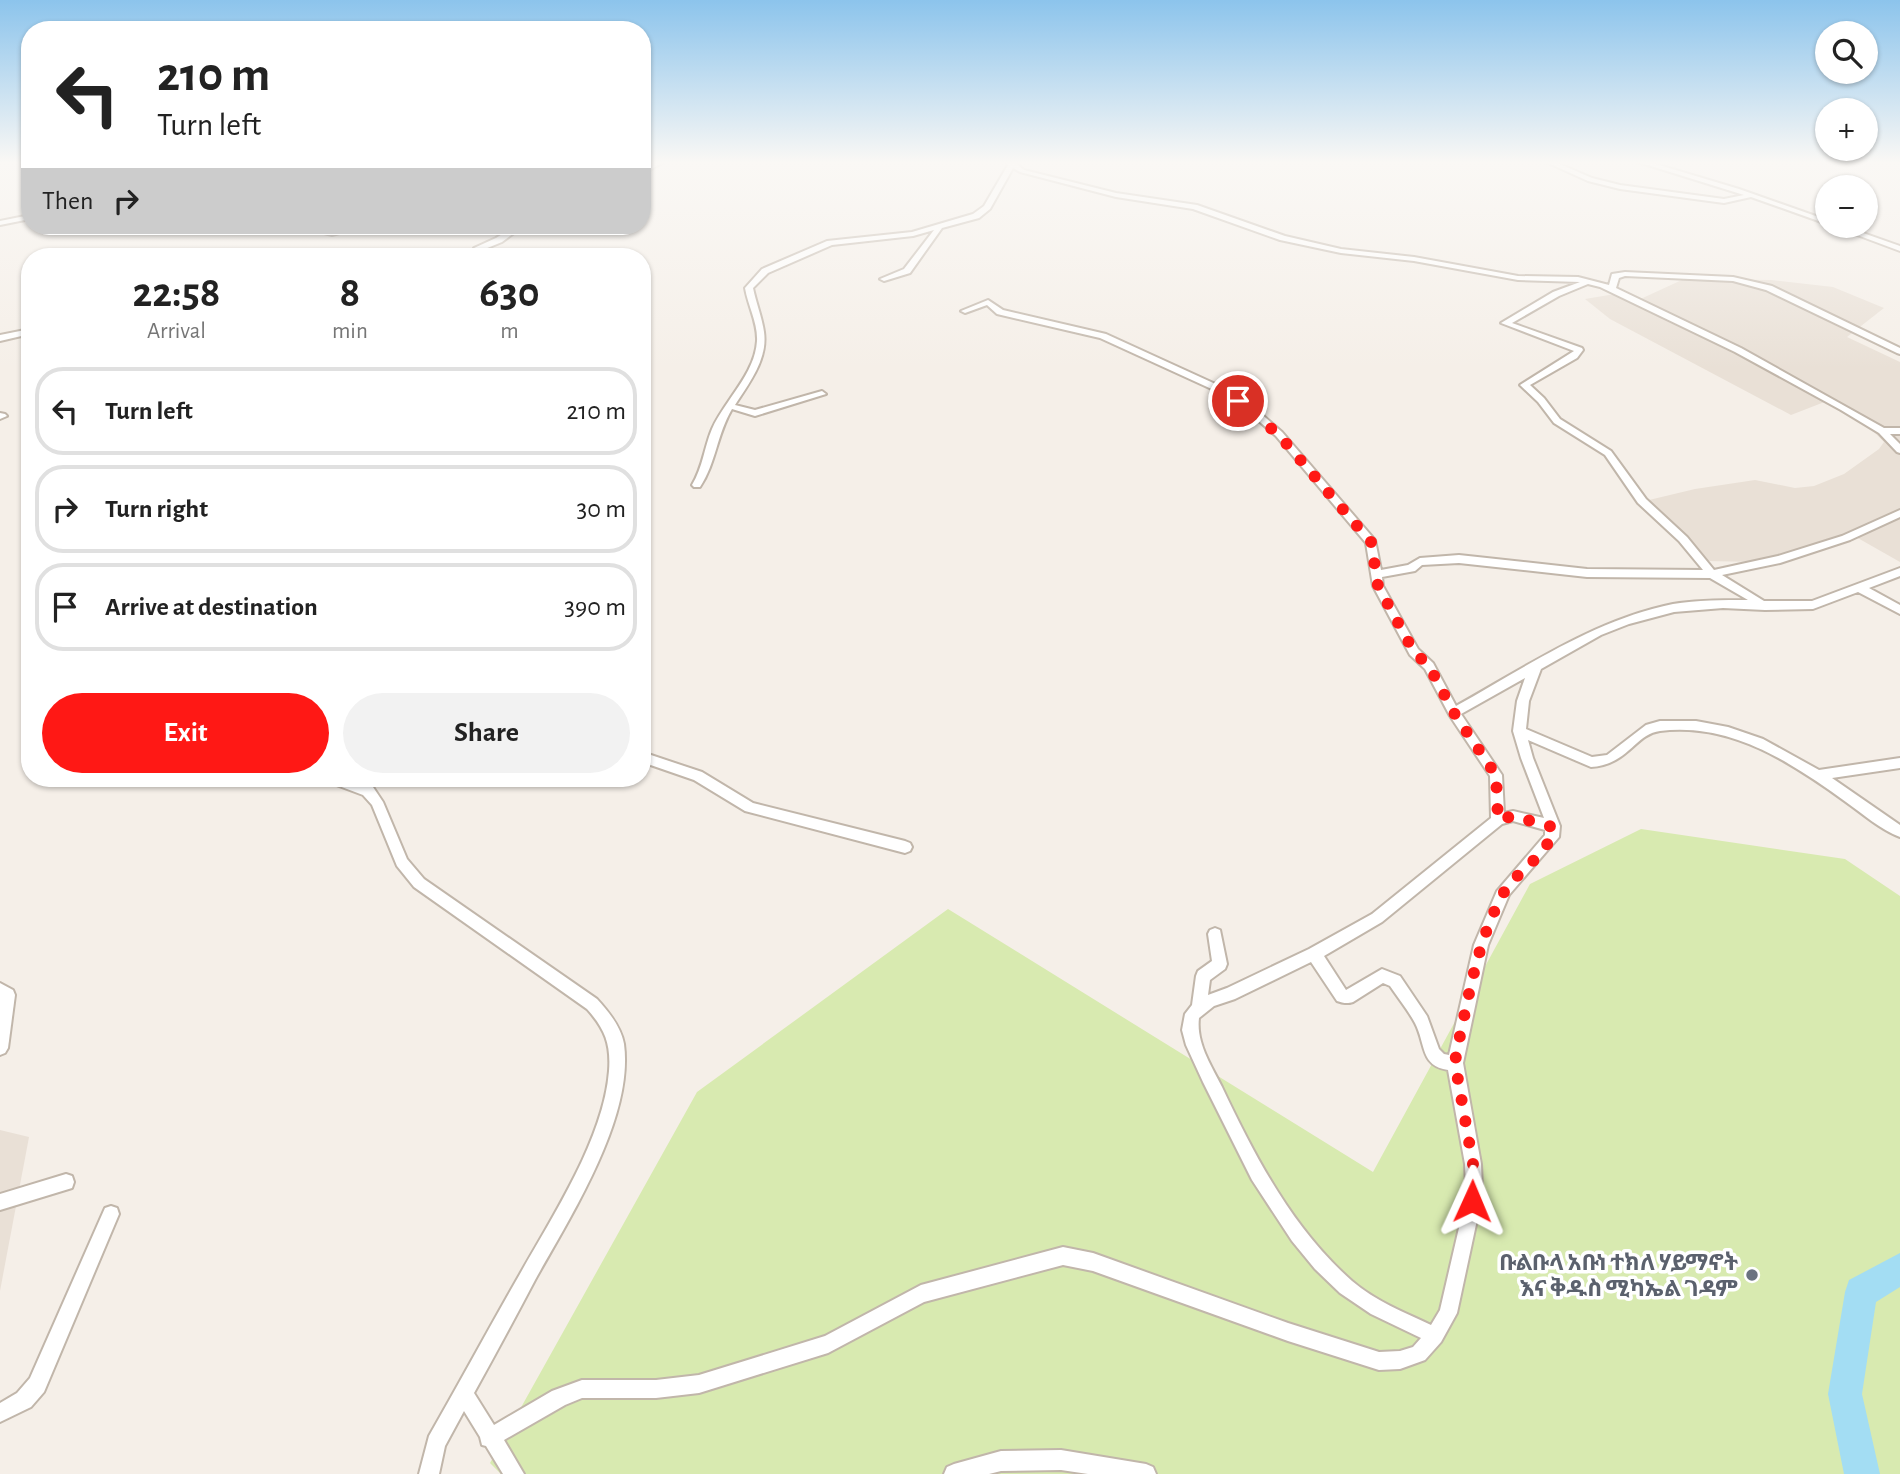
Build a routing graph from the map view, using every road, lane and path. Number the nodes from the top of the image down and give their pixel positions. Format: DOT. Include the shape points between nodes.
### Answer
graph roads {
  1 [pos="925,231"];
  2 [pos="937,231"];
  3 [pos="1262,231"];
  4 [pos="506,235"];
  5 [pos="1870,238"];
  6 [pos="481,248"];
  7 [pos="1900,249"];
  8 [pos="884,279"];
  9 [pos="1593,281"];
  10 [pos="1612,288"];
  11 [pos="965,311"];
  12 [pos="21,333"];
  13 [pos="0,338"];
  14 [pos="1900,351"];
  15 [pos="822,394"];
  16 [pos="730,406"];
  17 [pos="1882,431"];
  18 [pos="1900,431"];
  19 [pos="1900,450"];
  20 [pos="697,485"];
  21 [pos="1900,513"];
  22 [pos="1900,572"];
  23 [pos="1712,573"];
  24 [pos="1376,575"];
  25 [pos="1858,587"];
  26 [pos="1765,606"];
  27 [pos="1900,610"];
  28 [pos="1536,667"];
  29 [pos="1454,713"];
  30 [pos="1519,731"];
  31 [pos="651,760"];
  32 [pos="1900,763"];
  33 [pos="1817,775"];
  34 [pos="357,787"];
  35 [pos="1498,820"];
  36 [pos="1553,827"];
  37 [pos="1900,832"];
  38 [pos="905,847"];
  39 [pos="1215,934"];
  40 [pos="1314,954"];
  41 [pos="0,990"];
  42 [pos="1199,1006"];
  43 [pos="0,1048"];
  44 [pos="1455,1063"];
  45 [pos="66,1182"];
  46 [pos="0,1202"];
  47 [pos="111,1214"];
  48 [pos="1435,1335"];
  49 [pos="464,1393"];
  50 [pos="0,1413"];
  51 [pos="489,1438"];
  52 [pos="429,1474"];
  53 [pos="514,1474"];
  54 [pos="954,1474"];
  55 [pos="1146,1474"];
  1 -- 16 [label="street" via="841,240 758,275 749,288 761,343"];
  2 -- 8 [label="street" via="907,271"];
  3 -- 9 [label="street" via="1341,251 1532,280"];
  4 -- 6 [label="street"];
  5 -- 7 [label="street"];
  9 -- 10 [label="street"];
  9 -- 23 [label="street" via="1556,294 1505,323 1579,350 1524,385 1557,421 1608,453 1642,501"];
  10 -- 14 [label="street" via="1615,276 1625,274 1747,281"];
  10 -- 17 [label="street" via="1755,359"];
  11 -- 24 [label="street" via="988,302 1000,312 1103,336 1219,389 1264,421 1316,475 1371,542"];
  12 -- 13 [label="street"];
  15 -- 16 [label="street" via="755,412"];
  16 -- 20 [label="street" via="717,429 708,470"];
  17 -- 18 [label="street"];
  17 -- 19 [label="street"];
  21 -- 23 [label="street" via="1846,538 1780,559"];
  22 -- 25 [label="street"];
  23 -- 24 [label="street" via="1587,573 1459,559 1420,562"];
  23 -- 26 [label="street"];
  24 -- 29 [label="street" via="1414,652 1429,666"];
  25 -- 26 [label="street" via="1813,605"];
  25 -- 27 [label="street"];
  26 -- 28 [label="street" via="1723,604 1651,613 1597,632"];
  28 -- 29 [label="street"];
  28 -- 30 [label="street" via="1522,699"];
  29 -- 35 [label="street" via="1496,775"];
  30 -- 33 [label="street" via="1602,763 1656,726 1708,726 1766,743"];
  30 -- 36 [label="street"];
  31 -- 38 [label="street" via="698,776 750,807"];
  32 -- 33 [label="street"];
  33 -- 37 [label="street"];
  34 -- 49 [label="street" via="377,802 402,862 419,883 592,1004 608,1022 617,1045 615,1081 605,1122 571,1198"];
  35 -- 36 [label="street" via="1513,816"];
  35 -- 40 [label="street" via="1391,909"];
  36 -- 44 [label="street" via="1548,845 1504,891 1491,917"];
  39 -- 42 [label="street" via="1220,964 1203,976"];
  40 -- 42 [label="street"];
  40 -- 44 [label="street" via="1342,996 1348,997 1382,976 1395,981 1428,1032 1433,1055"];
  41 -- 43 [label="street" via="8,995 9,1003"];
  42 -- 48 [label="street" via="1192,1014 1194,1045 1238,1142 1292,1228 1346,1288 1380,1310"];
  44 -- 48 [label="street" via="1474,1187 1455,1289"];
  45 -- 46 [label="street"];
  47 -- 50 [label="street" via="37,1385 24,1400"];
  48 -- 51 [label="street" via="1419,1354 1379,1360 1093,1262 1063,1256 921,1294 828,1344 711,1381 656,1389 582,1389"];
  49 -- 51 [label="street"];
  49 -- 52 [label="street" via="436,1443"];
  51 -- 53 [label="street"];
  54 -- 55 [label="street" via="1001,1461 1061,1460"];
}
